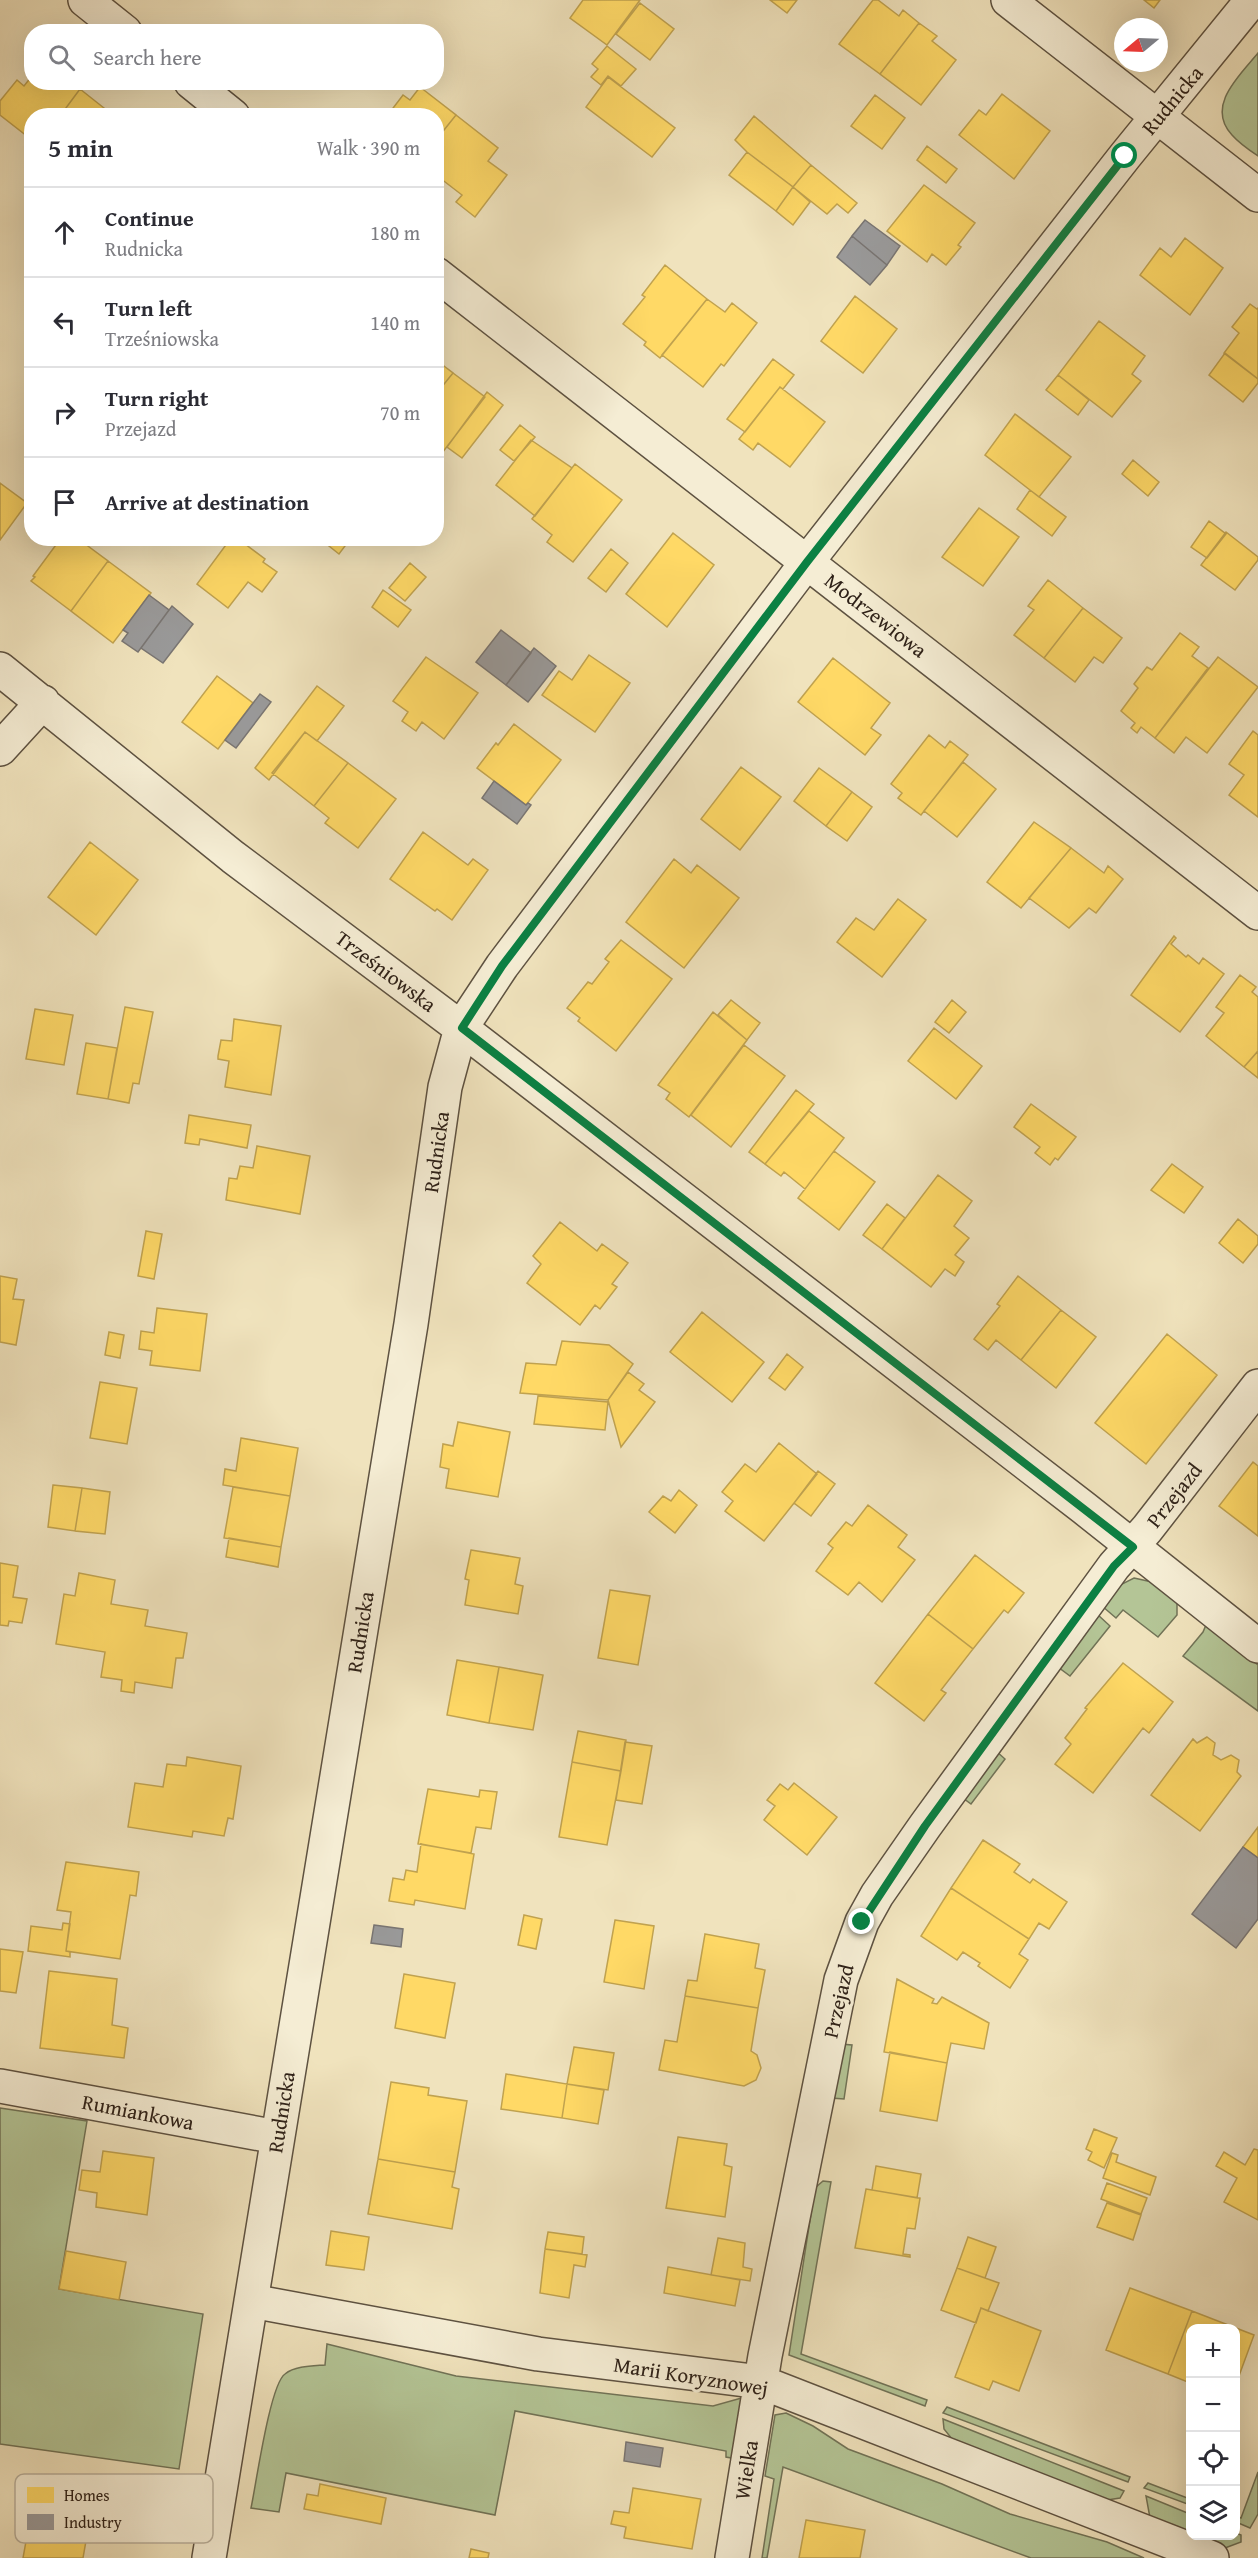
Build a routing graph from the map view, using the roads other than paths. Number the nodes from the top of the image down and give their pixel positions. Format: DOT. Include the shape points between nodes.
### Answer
graph roads {
  1 [pos="85,0"];
  2 [pos="1008,0"];
  3 [pos="1252,0"];
  4 [pos="115,24"];
  5 [pos="201,90"];
  6 [pos="223,108"];
  7 [pos="1158,117"];
  8 [pos="1258,195"];
  9 [pos="444,280"];
  10 [pos="807,562"];
  11 [pos="0,669"];
  12 [pos="43,702"];
  13 [pos="0,749"];
  14 [pos="1258,913"];
  15 [pos="462,1028"];
  16 [pos="1258,1386"];
  17 [pos="1133,1547"];
  18 [pos="1258,1646"];
  19 [pos="0,2086"];
  20 [pos="277,2137"];
  21 [pos="251,2301"];
  22 [pos="761,2382"];
  23 [pos="213,2528"];
  24 [pos="211,2543"];
  25 [pos="208,2558"];
  26 [pos="732,2558"];
  27 [pos="1212,2558"];
  1 -- 4 [label="street"];
  2 -- 7 [label="street"];
  3 -- 7 [label="street, Rudnicka"];
  5 -- 6 [label="street"];
  7 -- 8 [label="street"];
  7 -- 10 [label="street, Rudnicka"];
  9 -- 10 [label="street, Modrzewiowa"];
  10 -- 14 [label="street, Modrzewiowa"];
  10 -- 15 [label="street, Rudnicka" via="502,966"];
  11 -- 12 [label="street, Trześniowska"];
  12 -- 13 [label="street"];
  12 -- 15 [label="street, Trześniowska" via="233,857"];
  15 -- 17 [label="street, Trześniowska"];
  15 -- 20 [label="street, Rudnicka" via="445,1088 411,1324"];
  16 -- 17 [label="street, Przejazd"];
  17 -- 18 [label="street, Trześniowska"];
  17 -- 22 [label="street, Przejazd" via="1114,1566 925,1826 862,1922 841,1980"];
  19 -- 20 [label="street, Rumiankowa"];
  20 -- 21 [label="street, Rudnicka"];
  21 -- 22 [label="street, Marii Koryznowej" via="538,2354"];
  21 -- 23 [label="street, Rudnicka"];
  22 -- 26 [label="street, Wielka"];
  22 -- 27 [label="street, Marii Koryznowej"];
  24 -- 25 [label="street, Rudnicka"];
}
